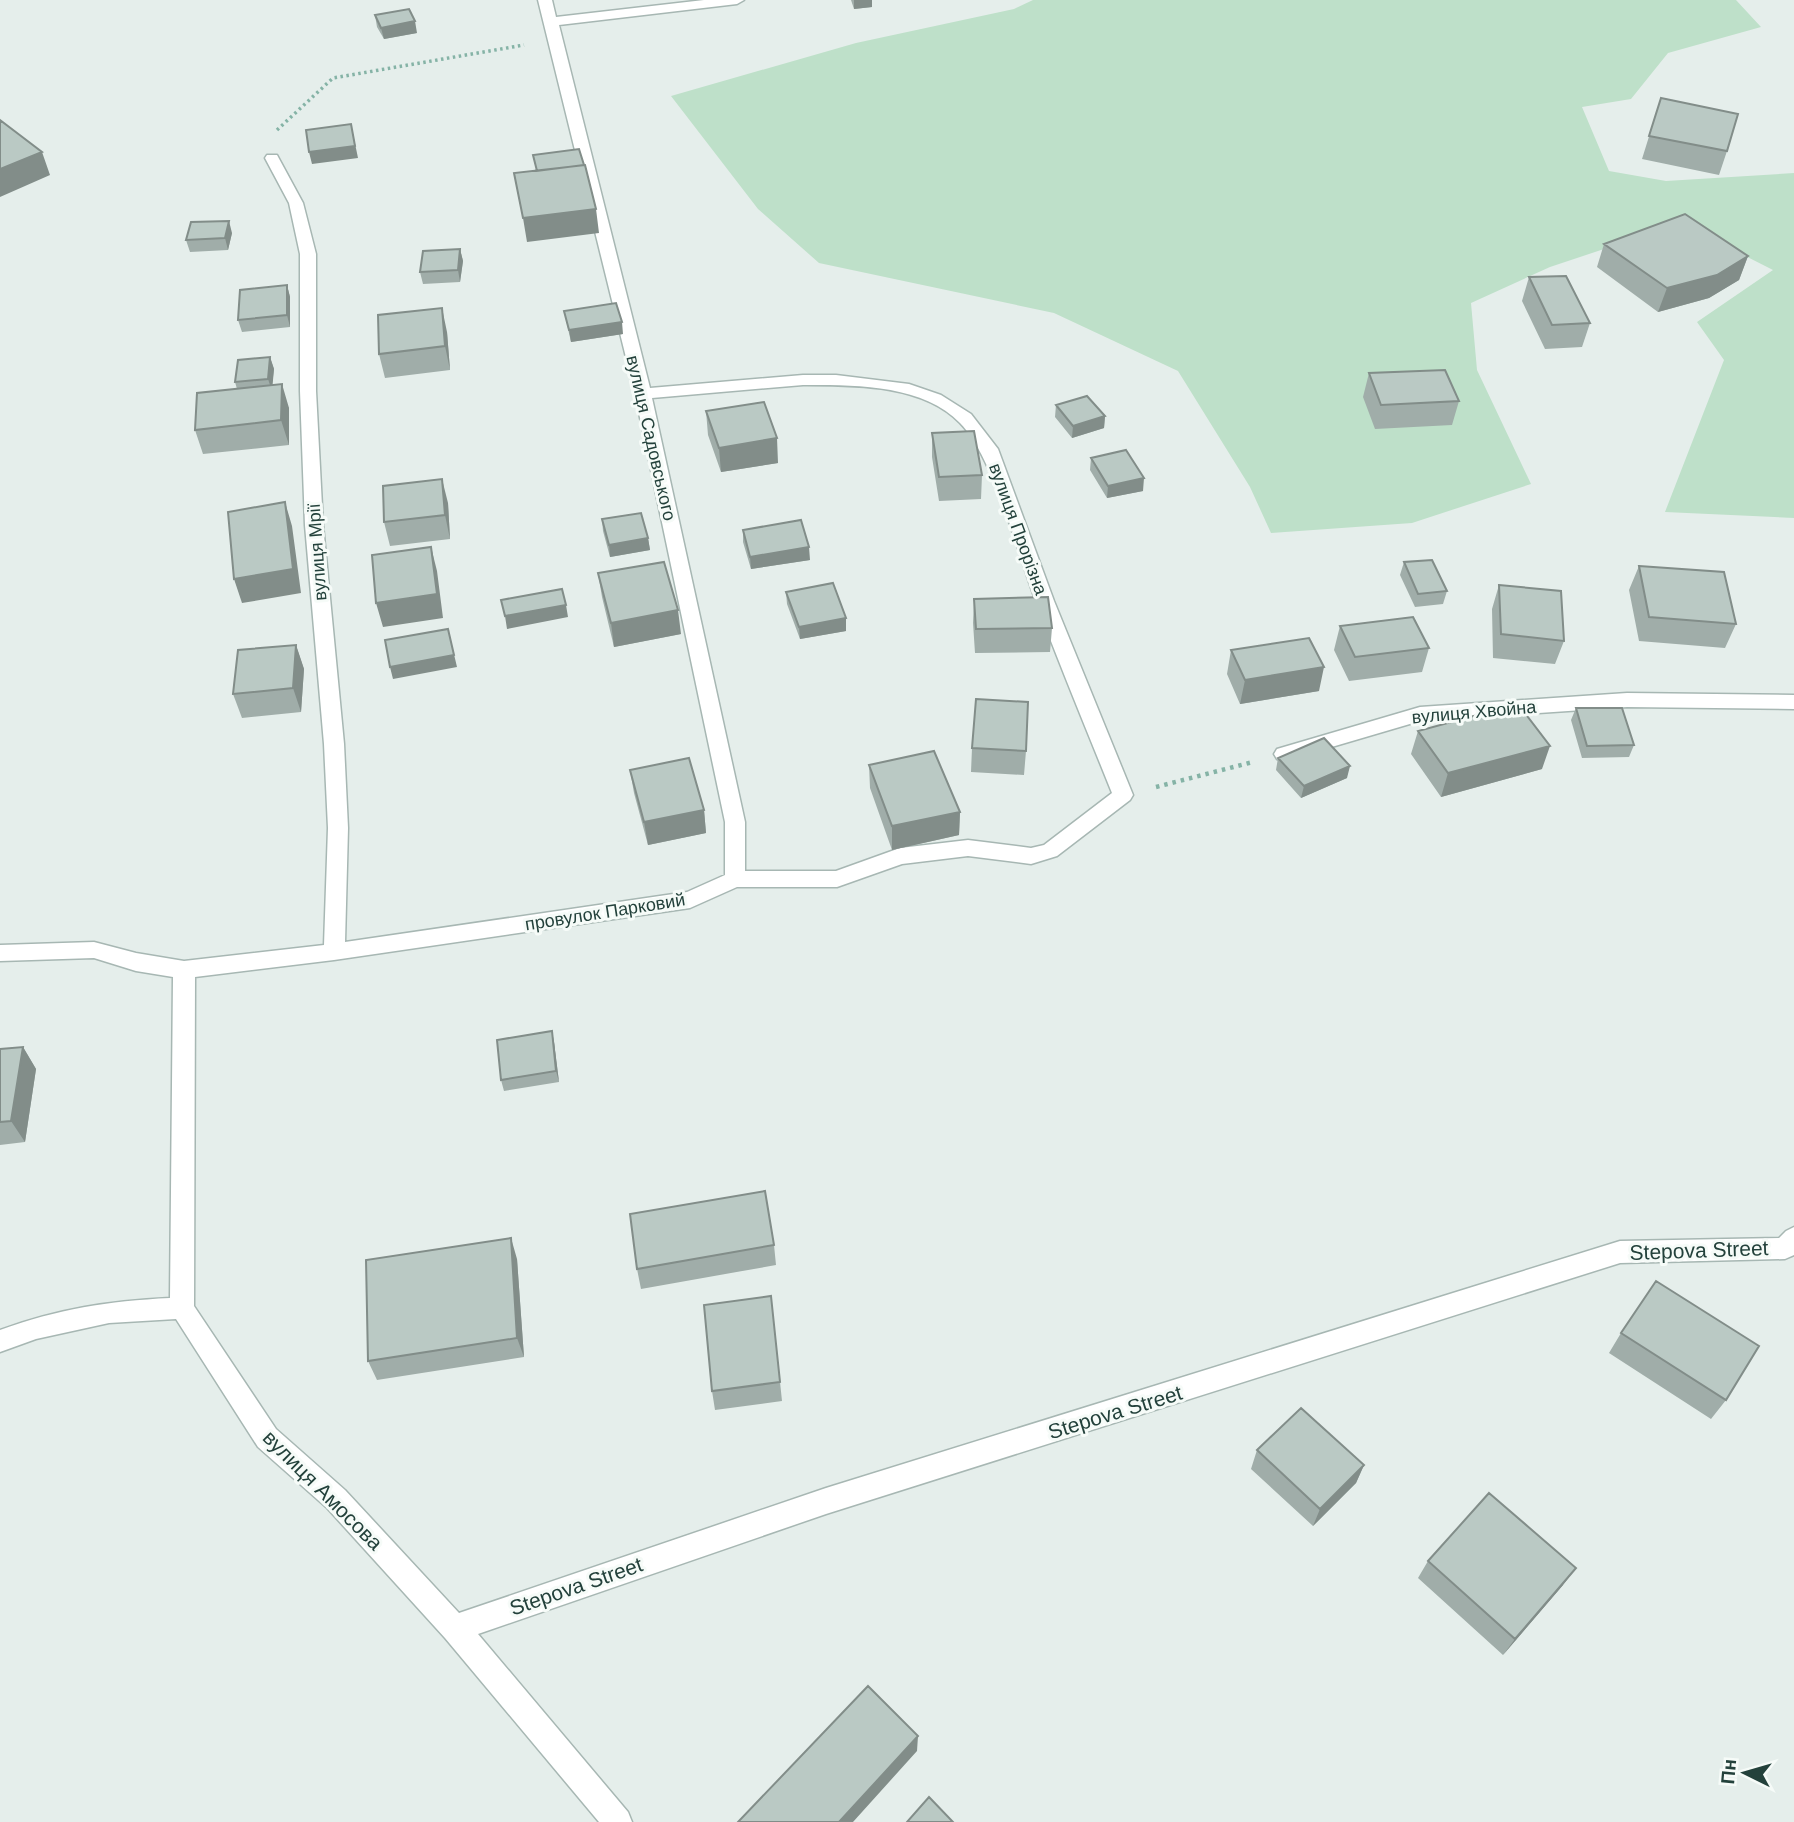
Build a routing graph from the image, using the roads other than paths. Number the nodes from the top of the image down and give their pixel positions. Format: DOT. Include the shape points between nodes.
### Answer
graph roads {
  1 [pos="545,0"];
  2 [pos="737,0"];
  3 [pos="551,22"];
  4 [pos="272,158"];
  5 [pos="643,394"];
  6 [pos="1794,702"];
  7 [pos="1284,754"];
  8 [pos="1123,795"];
  9 [pos="735,879"];
  10 [pos="334,952"];
  11 [pos="0,953"];
  12 [pos="184,970"];
  13 [pos="1791,1247"];
  14 [pos="182,1308"];
  15 [pos="0,1341"];
  16 [pos="455,1628"];
  17 [pos="618,1822"];
  1 -- 3 [label="street, вулиця Садовського"];
  2 -- 3 [label="street"];
  3 -- 5 [label="street, вулиця Садовського"];
  4 -- 10 [label="street, вулиця Мрії" via="296,203 308,254 314,525 338,828"];
  5 -- 8 [label="street, вулиця Прорізна" via="836,380 903,388 935,399 965,418 989,449"];
  5 -- 9 [label="street, вулиця Садовського" via="735,822"];
  6 -- 7 [label="street, вулиця Хвойна" via="1627,700 1420,714"];
  8 -- 9 [label="street, провулок Парковий" via="1050,851 1031,856 968,848 900,856 837,879"];
  9 -- 10 [label="street, провулок Парковий" via="690,900"];
  10 -- 12 [label="street, провулок Парковий"];
  11 -- 12 [label="street, провулок Парковий" via="94,950"];
  12 -- 14 [label="street"];
  13 -- 16 [label="street, Stepova Street" via="1620,1252 826,1501"];
  14 -- 15 [label="street" via="109,1312"];
  14 -- 16 [label="street, вулиця Амосова" via="267,1438 336,1499"];
  16 -- 17 [label="street, вулиця Амосова"];
}
